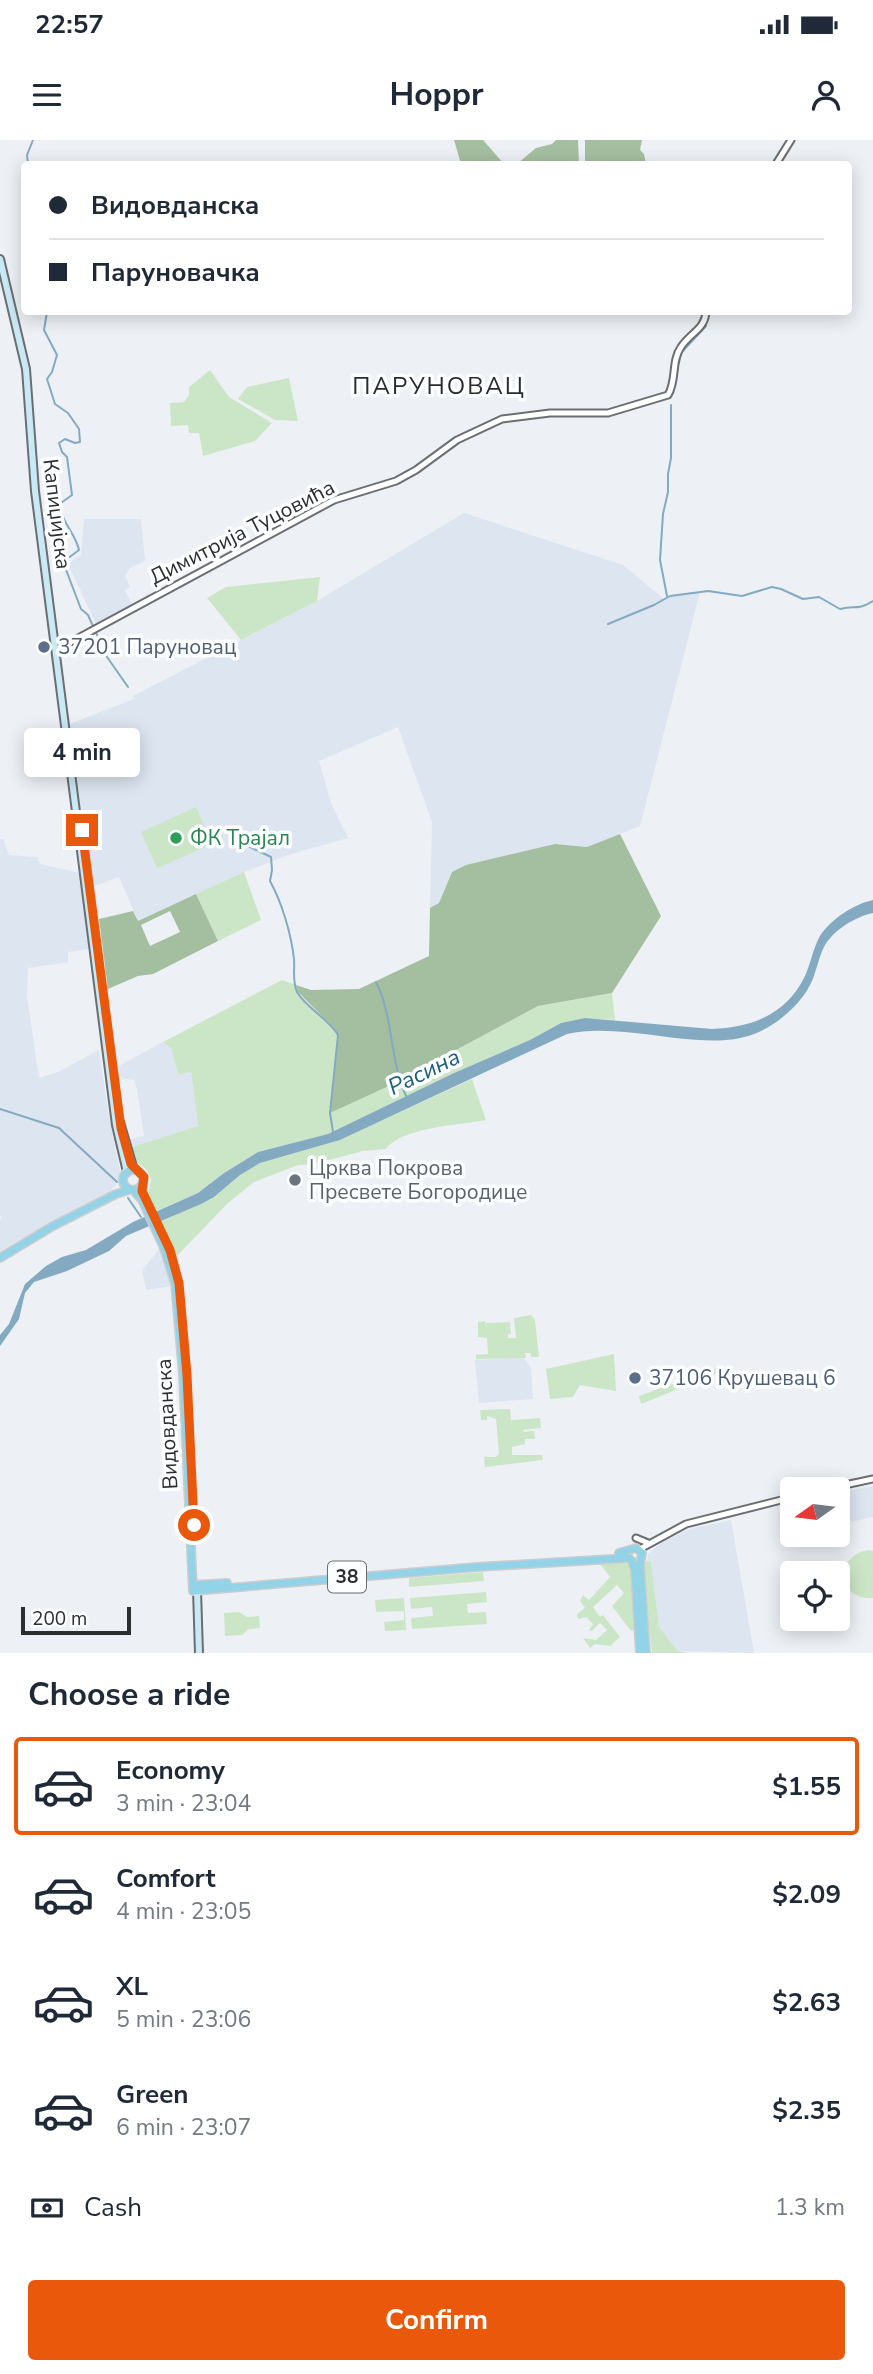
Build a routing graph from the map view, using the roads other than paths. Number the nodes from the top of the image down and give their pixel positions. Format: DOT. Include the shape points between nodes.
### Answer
graph roads {
  1 [pos="791,140"];
  2 [pos="778,161"];
  3 [pos="0,259"];
  4 [pos="706,315"];
  5 [pos="56,650"];
  6 [pos="130,1171"];
  7 [pos="132,1188"];
  8 [pos="0,1258"];
  9 [pos="873,1479"];
  10 [pos="850,1484"];
  11 [pos="780,1500"];
  12 [pos="636,1538"];
  13 [pos="651,1543"];
  14 [pos="636,1557"];
  15 [pos="195,1588"];
  16 [pos="197,1653"];
  17 [pos="640,1653"];
  18 [pos="646,1653"];
  1 -- 2 [label="street"];
  3 -- 5 [label="main road, Капиџијска" via="26,369 35,491"];
  4 -- 5 [label="street, Димитрија Туцовића" via="678,352 668,395 608,412 502,419 457,440 396,481 334,500"];
  5 -- 6 [label="main road, Капиџијска"];
  6 -- 7 [label="main road"];
  6 -- 7 [label="main road, Видовданска" via="140,1171 144,1177"];
  7 -- 8 [label="main road"];
  7 -- 15 [label="main road, Видовданска" via="143,1199 174,1261 179,1283"];
  9 -- 10 [label="street"];
  11 -- 13 [label="street" via="687,1524"];
  12 -- 13 [label="street"];
  13 -- 14 [label="street"];
  14 -- 15 [label="main road, 38" via="622,1553"];
  14 -- 15 [label="main road, 38"];
  14 -- 17 [label="main road"];
  14 -- 18 [label="main road"];
  15 -- 16 [label="main road, Видовданска"];
}
